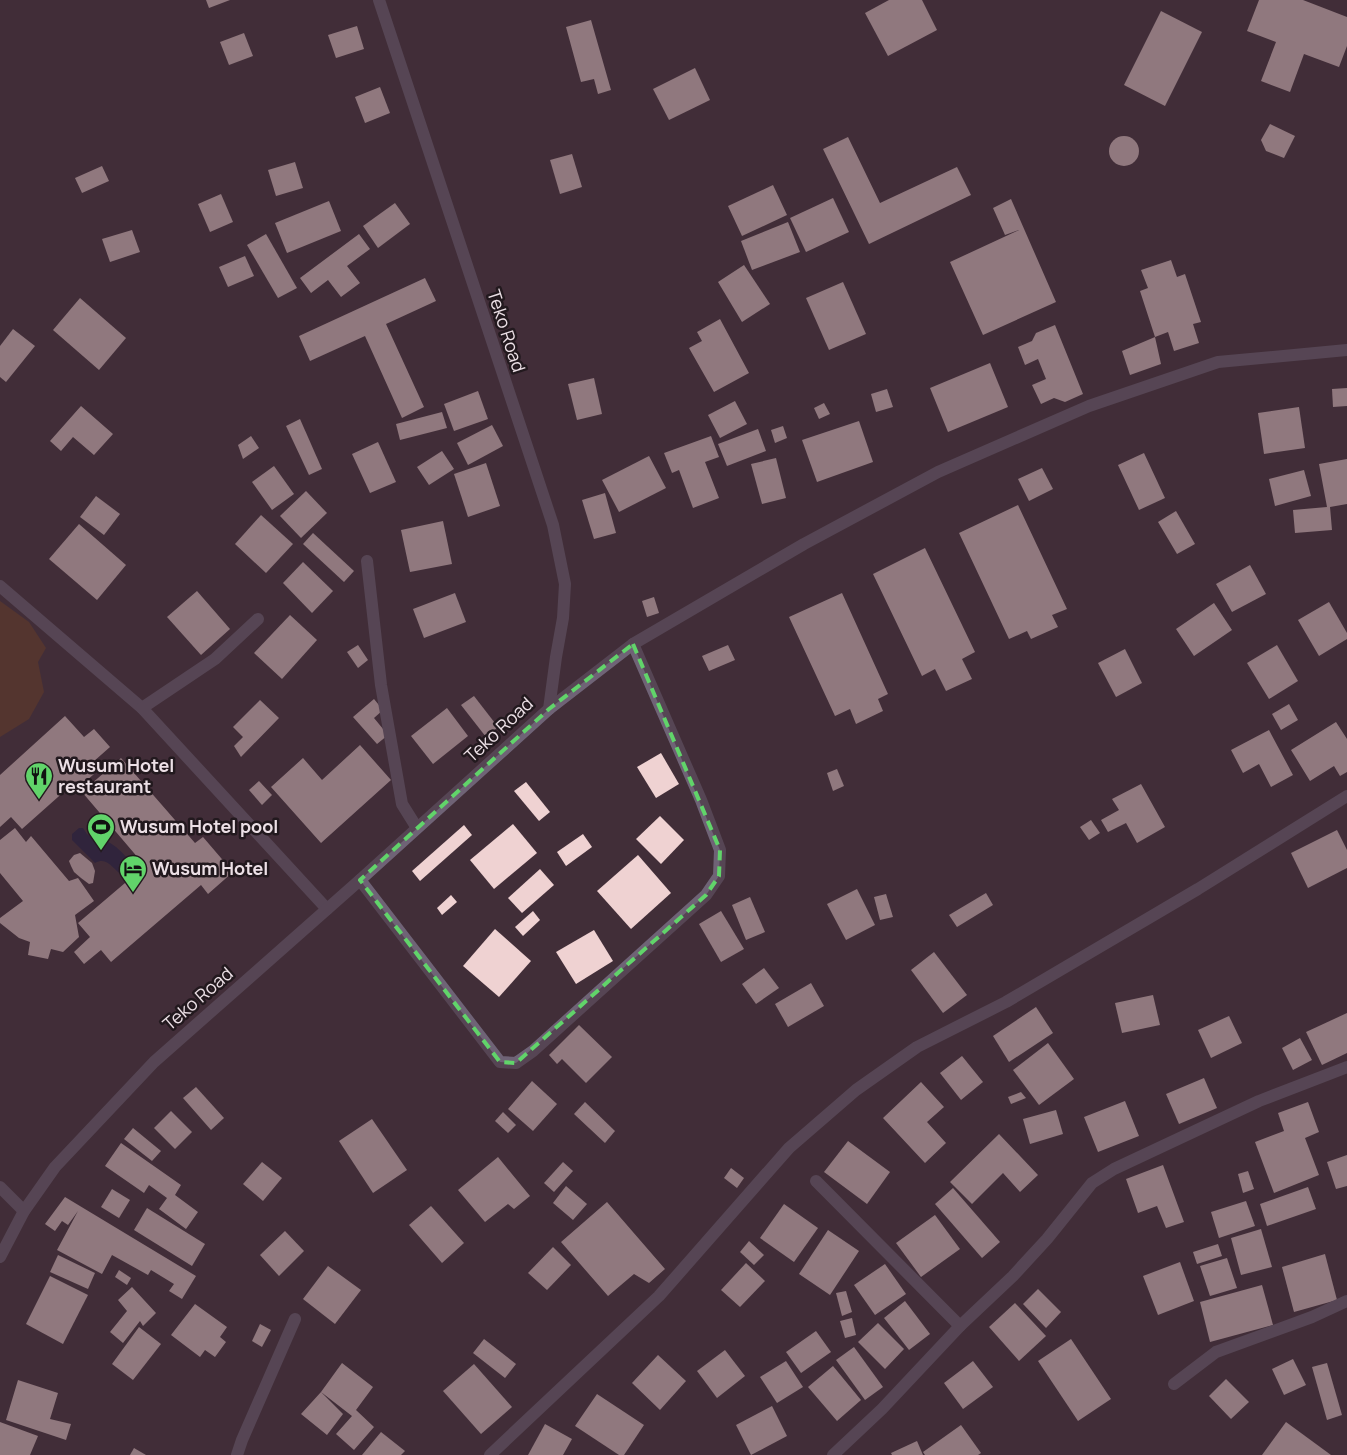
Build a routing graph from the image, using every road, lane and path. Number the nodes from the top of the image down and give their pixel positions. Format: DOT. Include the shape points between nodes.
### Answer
graph roads {
  1 [pos="379,0"];
  2 [pos="1347,350"];
  3 [pos="367,561"];
  4 [pos="0,586"];
  5 [pos="258,619"];
  6 [pos="633,644"];
  7 [pos="142,708"];
  8 [pos="549,709"];
  9 [pos="1347,796"];
  10 [pos="417,828"];
  11 [pos="360,880"];
  12 [pos="327,909"];
  13 [pos="1347,1067"];
  14 [pos="816,1181"];
  15 [pos="0,1187"];
  16 [pos="24,1211"];
  17 [pos="0,1257"];
  18 [pos="1347,1301"];
  19 [pos="295,1319"];
  20 [pos="960,1326"];
  21 [pos="1174,1384"];
  22 [pos="237,1455"];
  23 [pos="490,1455"];
  24 [pos="834,1455"];
  1 -- 8 [label="street, Teko Road" via="553,525 565,584"];
  2 -- 6 [label="street" via="1218,362 1089,406 938,472 804,544"];
  3 -- 10 [label="street" via="381,685 402,804"];
  4 -- 7 [label="street"];
  5 -- 7 [label="street" via="215,659"];
  6 -- 8 [label="street"];
  6 -- 11 [label="street" via="717,841 719,876 706,895 532,1051 516,1063 500,1062"];
  7 -- 12 [label="street"];
  8 -- 10 [label="street, Teko Road"];
  9 -- 23 [label="street" via="1198,889 1006,1002 918,1047 856,1090 789,1148 659,1296"];
  10 -- 11 [label="street, Teko Road"];
  11 -- 12 [label="street, Teko Road"];
  12 -- 16 [label="street, Teko Road" via="154,1062 55,1167"];
  13 -- 20 [label="street" via="1259,1101 1114,1169 1092,1183 1013,1276"];
  14 -- 20 [label="street"];
  15 -- 16 [label="street"];
  16 -- 17 [label="street, Teko Road"];
  18 -- 21 [label="street" via="1312,1318 1216,1352"];
  19 -- 22 [label="street"];
  20 -- 24 [label="street"];
}
